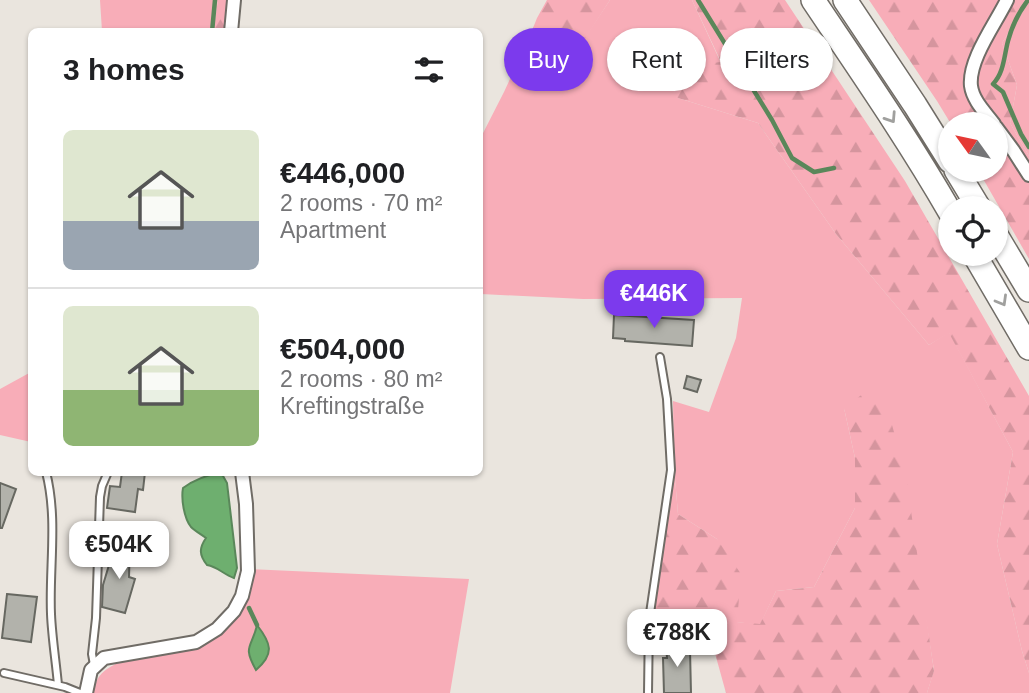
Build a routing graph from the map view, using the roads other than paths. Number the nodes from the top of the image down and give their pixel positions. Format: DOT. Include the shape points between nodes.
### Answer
graph roads {
  1 [pos="234,0"];
  2 [pos="813,0"];
  3 [pos="845,0"];
  4 [pos="1007,0"];
  5 [pos="232,28"];
  6 [pos="985,112"];
  7 [pos="938,141"];
  8 [pos="1008,143"];
  9 [pos="1029,175"];
  10 [pos="941,196"];
  11 [pos="1008,255"];
  12 [pos="981,266"];
  13 [pos="1029,290"];
  14 [pos="1029,348"];
  15 [pos="660,357"];
  16 [pos="47,476"];
  17 [pos="106,476"];
  18 [pos="242,476"];
  19 [pos="94,667"];
  20 [pos="4,673"];
  21 [pos="58,685"];
  22 [pos="80,693"];
  23 [pos="86,693"];
  24 [pos="648,693"];
  1 -- 5 [label="street"];
  2 -- 10 [label="highway, one-way"];
  3 -- 7 [label="highway"];
  4 -- 6 [label="street" via="979,50 971,86"];
  8 -- 9 [label="street"];
  11 -- 13 [label="highway"];
  12 -- 14 [label="highway, one-way"];
  15 -- 24 [label="lane" via="671,470 649,620"];
  16 -- 21 [label="lane"];
  17 -- 19 [label="lane" via="100,497"];
  18 -- 19 [label="street" via="248,571 234,611 196,642 104,658"];
  19 -- 23 [label="street"];
  20 -- 21 [label="lane"];
  21 -- 22 [label="lane"];
}
